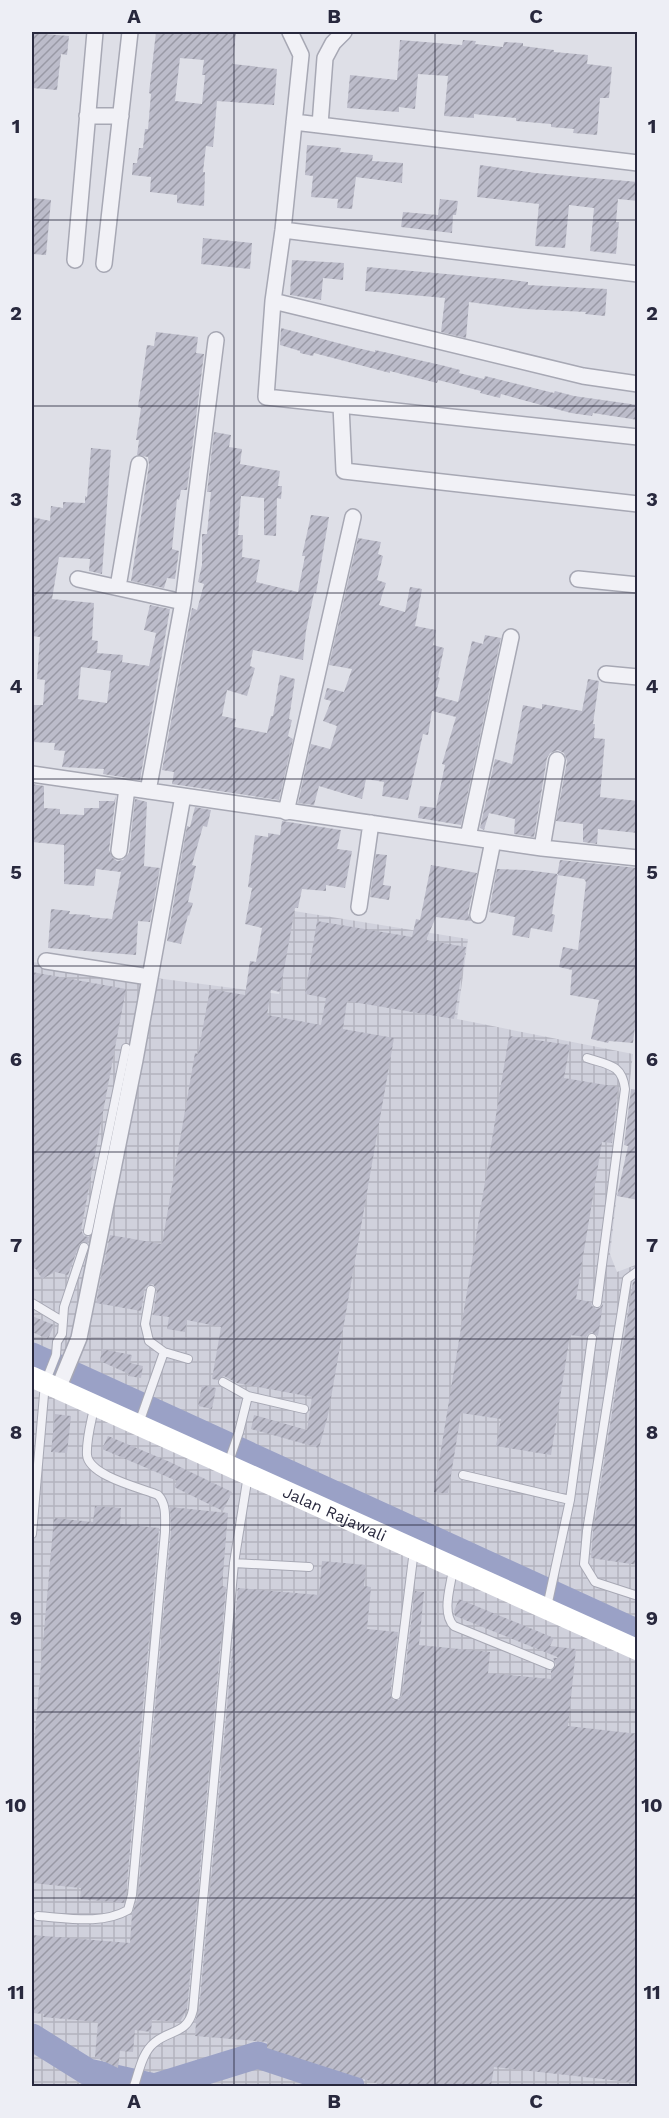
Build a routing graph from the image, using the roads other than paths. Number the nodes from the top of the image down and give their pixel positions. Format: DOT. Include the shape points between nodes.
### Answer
graph roads {
  1 [pos="95,32"];
  2 [pos="130,32"];
  3 [pos="291,32"];
  4 [pos="344,32"];
  5 [pos="301,55"];
  6 [pos="326,58"];
  7 [pos="87,116"];
  8 [pos="121,116"];
  9 [pos="294,122"];
  10 [pos="320,125"];
  11 [pos="638,163"];
  12 [pos="283,231"];
  13 [pos="75,260"];
  14 [pos="104,264"];
  15 [pos="638,274"];
  16 [pos="273,301"];
  17 [pos="216,340"];
  18 [pos="638,384"];
  19 [pos="342,405"];
  20 [pos="638,437"];
  21 [pos="139,464"];
  22 [pos="638,504"];
  23 [pos="354,517"];
  24 [pos="78,579"];
  25 [pos="578,579"];
  26 [pos="638,585"];
  27 [pos="118,587"];
  28 [pos="183,602"];
  29 [pos="511,637"];
  30 [pos="606,674"];
  31 [pos="638,677"];
  32 [pos="557,760"];
  33 [pos="32,774"];
  34 [pos="127,788"];
  35 [pos="148,791"];
  36 [pos="183,796"];
  37 [pos="286,812"];
  38 [pos="371,823"];
  39 [pos="468,837"];
  40 [pos="493,841"];
  41 [pos="542,848"];
  42 [pos="119,851"];
  43 [pos="638,858"];
  44 [pos="359,907"];
  45 [pos="478,915"];
  46 [pos="46,961"];
  47 [pos="149,977"];
  48 [pos="126,1048"];
  49 [pos="587,1058"];
  50 [pos="88,1231"];
  51 [pos="84,1247"];
  52 [pos="638,1271"];
  53 [pos="151,1290"];
  54 [pos="32,1303"];
  55 [pos="597,1303"];
  56 [pos="62,1321"];
  57 [pos="592,1338"];
  58 [pos="164,1352"];
  59 [pos="188,1359"];
  60 [pos="50,1378"];
  61 [pos="223,1383"];
  62 [pos="248,1396"];
  63 [pos="95,1405"];
  64 [pos="304,1409"];
  65 [pos="140,1420"];
  66 [pos="230,1457"];
  67 [pos="248,1475"];
  68 [pos="463,1475"];
  69 [pos="570,1500"];
  70 [pos="32,1534"];
  71 [pos="414,1549"];
  72 [pos="234,1563"];
  73 [pos="309,1567"];
  74 [pos="453,1567"];
  75 [pos="638,1596"];
  76 [pos="548,1604"];
  77 [pos="638,1650"];
  78 [pos="550,1665"];
  79 [pos="396,1695"];
  80 [pos="38,1916"];
  81 [pos="134,2086"];
  1 -- 7 [label="street"];
  2 -- 8 [label="street"];
  3 -- 5 [label="street"];
  4 -- 6 [label="street"];
  5 -- 6 [label="street"];
  5 -- 9 [label="street"];
  6 -- 10 [label="street"];
  7 -- 8 [label="street"];
  7 -- 13 [label="street"];
  8 -- 14 [label="street"];
  9 -- 10 [label="street"];
  9 -- 12 [label="street"];
  10 -- 11 [label="street"];
  12 -- 15 [label="street"];
  12 -- 16 [label="street"];
  16 -- 18 [label="street" via="584,376"];
  16 -- 19 [label="street" via="266,397"];
  17 -- 28 [label="street"];
  19 -- 20 [label="street"];
  19 -- 22 [label="street" via="344,471"];
  21 -- 27 [label="street"];
  23 -- 37 [label="street"];
  24 -- 27 [label="street"];
  25 -- 26 [label="street"];
  27 -- 28 [label="street"];
  28 -- 35 [label="street"];
  29 -- 39 [label="street"];
  30 -- 31 [label="street"];
  32 -- 41 [label="street"];
  33 -- 34 [label="street"];
  34 -- 35 [label="street"];
  34 -- 42 [label="street"];
  35 -- 36 [label="street"];
  36 -- 37 [label="street"];
  36 -- 47 [label="street"];
  37 -- 38 [label="street"];
  38 -- 39 [label="street"];
  38 -- 44 [label="street"];
  39 -- 40 [label="street"];
  40 -- 41 [label="street"];
  40 -- 45 [label="street"];
  41 -- 43 [label="street"];
  46 -- 47 [label="street"];
  47 -- 60 [label="street" via="80,1338 73,1354"];
  48 -- 50 [label="lane"];
  49 -- 55 [label="lane" via="615,1068 626,1089"];
  51 -- 56 [label="lane"];
  52 -- 75 [label="lane" via="627,1279 584,1564 596,1582"];
  53 -- 58 [label="lane" via="146,1334 148,1341"];
  54 -- 56 [label="lane"];
  56 -- 60 [label="lane"];
  57 -- 69 [label="lane"];
  58 -- 59 [label="lane"];
  58 -- 65 [label="lane"];
  60 -- 63 [label="street, Jalan Rajawali"];
  60 -- 70 [label="lane"];
  61 -- 62 [label="lane"];
  62 -- 64 [label="lane"];
  62 -- 66 [label="lane"];
  63 -- 65 [label="street, Jalan Rajawali"];
  63 -- 80 [label="lane" via="88,1438 90,1463 111,1477 158,1495 165,1507 132,1895 128,1910 118,1916"];
  65 -- 66 [label="street, Jalan Rajawali"];
  66 -- 67 [label="street, Jalan Rajawali"];
  67 -- 71 [label="street, Jalan Rajawali"];
  67 -- 72 [label="lane"];
  68 -- 69 [label="lane"];
  69 -- 76 [label="lane"];
  71 -- 74 [label="street, Jalan Rajawali"];
  71 -- 79 [label="lane"];
  72 -- 73 [label="lane"];
  72 -- 81 [label="lane" via="193,2010 182,2029 153,2043"];
  74 -- 76 [label="street, Jalan Rajawali"];
  74 -- 78 [label="lane" via="447,1614 451,1623"];
  76 -- 77 [label="street, Jalan Rajawali"];
}
